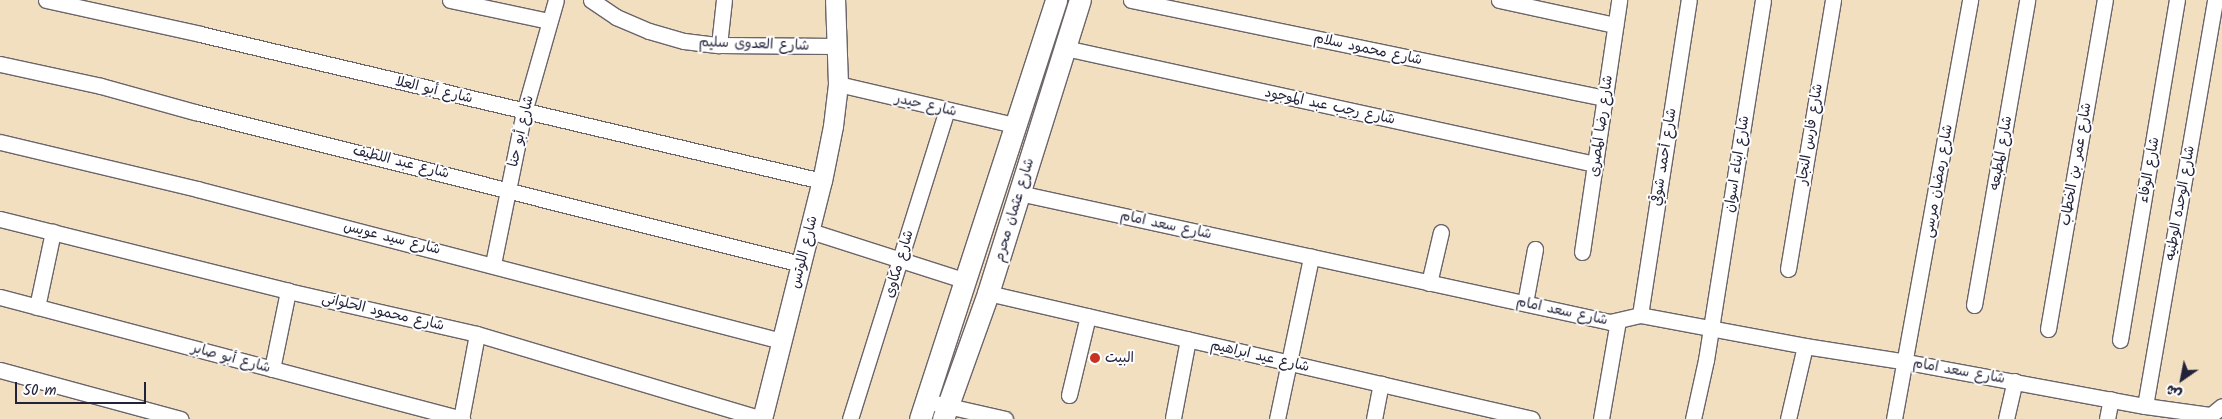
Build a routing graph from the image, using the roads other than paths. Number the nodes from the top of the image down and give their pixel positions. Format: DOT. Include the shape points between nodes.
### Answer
graph roads {
  1 [pos="46,0"];
  2 [pos="450,0"];
  3 [pos="556,0"];
  4 [pos="591,0"];
  5 [pos="724,0"];
  6 [pos="835,0"];
  7 [pos="1056,0"];
  8 [pos="1080,0"];
  9 [pos="1132,0"];
  10 [pos="1499,0"];
  11 [pos="1619,0"];
  12 [pos="1689,0"];
  13 [pos="1763,0"];
  14 [pos="1832,0"];
  15 [pos="1970,0"];
  16 [pos="2027,0"];
  17 [pos="2105,0"];
  18 [pos="2177,0"];
  19 [pos="2215,0"];
  20 [pos="548,21"];
  21 [pos="1615,25"];
  22 [pos="719,45"];
  23 [pos="836,46"];
  24 [pos="1064,48"];
  25 [pos="0,64"];
  26 [pos="838,84"];
  27 [pos="1604,98"];
  28 [pos="947,110"];
  29 [pos="524,112"];
  30 [pos="1014,125"];
  31 [pos="0,142"];
  32 [pos="1595,164"];
  33 [pos="822,181"];
  34 [pos="508,189"];
  35 [pos="1019,193"];
  36 [pos="0,219"];
  37 [pos="810,231"];
  38 [pos="53,232"];
  39 [pos="1441,232"];
  40 [pos="1535,249"];
  41 [pos="1582,252"];
  42 [pos="1311,257"];
  43 [pos="900,260"];
  44 [pos="493,264"];
  45 [pos="801,264"];
  46 [pos="1788,269"];
  47 [pos="964,280"];
  48 [pos="1429,283"];
  49 [pos="288,291"];
  50 [pos="988,293"];
  51 [pos="0,297"];
  52 [pos="1525,303"];
  53 [pos="1974,305"];
  54 [pos="37,307"];
  55 [pos="1640,315"];
  56 [pos="1088,316"];
  57 [pos="1618,321"];
  58 [pos="1710,329"];
  59 [pos="2048,329"];
  60 [pos="477,334"];
  61 [pos="1188,339"];
  62 [pos="2120,340"];
  63 [pos="782,341"];
  64 [pos="1805,346"];
  65 [pos="1289,362"];
  66 [pos="1907,362"];
  67 [pos="272,369"];
  68 [pos="0,370"];
  69 [pos="2015,381"];
  70 [pos="1381,384"];
  71 [pos="1069,395"];
  72 [pos="2111,400"];
  73 [pos="2145,406"];
  74 [pos="2220,408"];
  75 [pos="923,410"];
  76 [pos="946,413"];
  77 [pos="1477,413"];
  78 [pos="1173,418"];
  79 [pos="180,419"];
  80 [pos="461,419"];
  81 [pos="762,419"];
  82 [pos="850,419"];
  83 [pos="1005,419"];
  84 [pos="1277,419"];
  85 [pos="1374,419"];
  86 [pos="1532,419"];
  87 [pos="1601,419"];
  88 [pos="1693,419"];
  89 [pos="1788,419"];
  90 [pos="1894,419"];
  91 [pos="2006,419"];
  92 [pos="2107,419"];
  1 -- 29 [label="street, شارع أبو العلا"];
  2 -- 20 [label="street"];
  3 -- 20 [label="street, شارع أبو حنا"];
  4 -- 22 [label="street, شارع العدوى سليم" via="649,31 684,41"];
  5 -- 22 [label="street"];
  6 -- 23 [label="street, شارع اللوتس"];
  7 -- 30 [label="main road, شارع عثمان محرم"];
  8 -- 24 [label="main road, شارع عثمان محرم"];
  9 -- 27 [label="street, شارع محمود سلام"];
  10 -- 21 [label="street"];
  11 -- 21 [label="street, شارع رضا المصرى"];
  12 -- 55 [label="street, شارع أحمد شوقي"];
  13 -- 58 [label="street, شارع ابناء اسوان"];
  14 -- 46 [label="street, شارع فارس النجار"];
  15 -- 66 [label="street, شارع رمضان مرسى"];
  16 -- 53 [label="street, شارع المطبعه"];
  17 -- 59 [label="street, شارع عمر بن الخطاب"];
  18 -- 62 [label="street, شارع الوفاء"];
  19 -- 73 [label="street, شارع الوحده الوطنيه"];
  20 -- 29 [label="street, شارع أبو حنا"];
  21 -- 27 [label="street, شارع رضا المصرى"];
  22 -- 23 [label="street, شارع العدوى سليم"];
  23 -- 26 [label="street, شارع اللوتس"];
  24 -- 32 [label="street, شارع رجب عبد الموجود"];
  24 -- 35 [label="main road, شارع عثمان محرم"];
  25 -- 34 [label="street, شارع عبد اللطيف" via="101,86"];
  26 -- 28 [label="street, شارع حيدر"];
  26 -- 33 [label="street, شارع اللوتس"];
  27 -- 32 [label="street, شارع رضا المصرى"];
  28 -- 30 [label="street, شارع حيدر"];
  28 -- 43 [label="street, شارع مكاوى"];
  29 -- 33 [label="street, شارع أبو العلا"];
  29 -- 34 [label="street, شارع أبو حنا"];
  30 -- 47 [label="main road, شارع عثمان محرم"];
  31 -- 44 [label="street, شارع سيد عويس"];
  32 -- 41 [label="street, شارع رضا المصرى"];
  33 -- 37 [label="street, شارع اللوتس"];
  34 -- 44 [label="street, شارع أبو حنا"];
  34 -- 45 [label="street, شارع عبد اللطيف"];
  35 -- 42 [label="street, شارع سعد امام"];
  35 -- 50 [label="main road, شارع عثمان محرم"];
  36 -- 38 [label="street, شارع محمود الحلوانى"];
  37 -- 43 [label="street"];
  37 -- 45 [label="street, شارع اللوتس"];
  38 -- 49 [label="street, شارع محمود الحلوانى"];
  38 -- 54 [label="street"];
  39 -- 48 [label="street"];
  40 -- 52 [label="street"];
  42 -- 48 [label="street, شارع سعد امام"];
  42 -- 65 [label="street"];
  43 -- 47 [label="street"];
  43 -- 82 [label="street, شارع مكاوى"];
  44 -- 63 [label="street, شارع سيد عويس"];
  45 -- 63 [label="street, شارع اللوتس"];
  47 -- 75 [label="main road, شارع عثمان محرم"];
  48 -- 52 [label="street, شارع سعد امام"];
  49 -- 60 [label="street, شارع محمود الحلوانى"];
  49 -- 67 [label="street"];
  50 -- 56 [label="street, شارع عيد ابراهيم"];
  50 -- 76 [label="main road, شارع عثمان محرم"];
  51 -- 54 [label="street, شارع أبو صابر"];
  52 -- 57 [label="street, شارع سعد امام" via="1610,322"];
  54 -- 67 [label="street, شارع أبو صابر"];
  55 -- 57 [label="street, شارع سعد امام" via="1626,316"];
  55 -- 58 [label="street, شارع سعد امام"];
  56 -- 61 [label="street, شارع عيد ابراهيم"];
  56 -- 71 [label="street"];
  57 -- 87 [label="street"];
  58 -- 64 [label="street, شارع سعد امام"];
  58 -- 88 [label="street, شارع ابناء اسوان"];
  60 -- 80 [label="street"];
  60 -- 81 [label="street, شارع محمود الحلوانى"];
  61 -- 65 [label="street, شارع عيد ابراهيم"];
  61 -- 78 [label="street"];
  63 -- 81 [label="street, شارع اللوتس"];
  64 -- 66 [label="street, شارع سعد امام"];
  64 -- 89 [label="street"];
  65 -- 70 [label="street, شارع عيد ابراهيم"];
  65 -- 84 [label="street"];
  66 -- 69 [label="street, شارع سعد امام"];
  66 -- 90 [label="street, شارع رمضان مرسى"];
  67 -- 80 [label="street, شارع أبو صابر"];
  68 -- 79 [label="street"];
  69 -- 72 [label="street, شارع سعد امام"];
  69 -- 91 [label="street"];
  70 -- 77 [label="street, شارع عيد ابراهيم"];
  70 -- 85 [label="street"];
  72 -- 73 [label="street, شارع سعد امام"];
  72 -- 92 [label="street"];
  73 -- 74 [label="street, شارع سعد امام" via="2210,415"];
  75 -- 76 [label="street"];
  76 -- 83 [label="street"];
  77 -- 86 [label="street, شارع عيد ابراهيم"];
}
